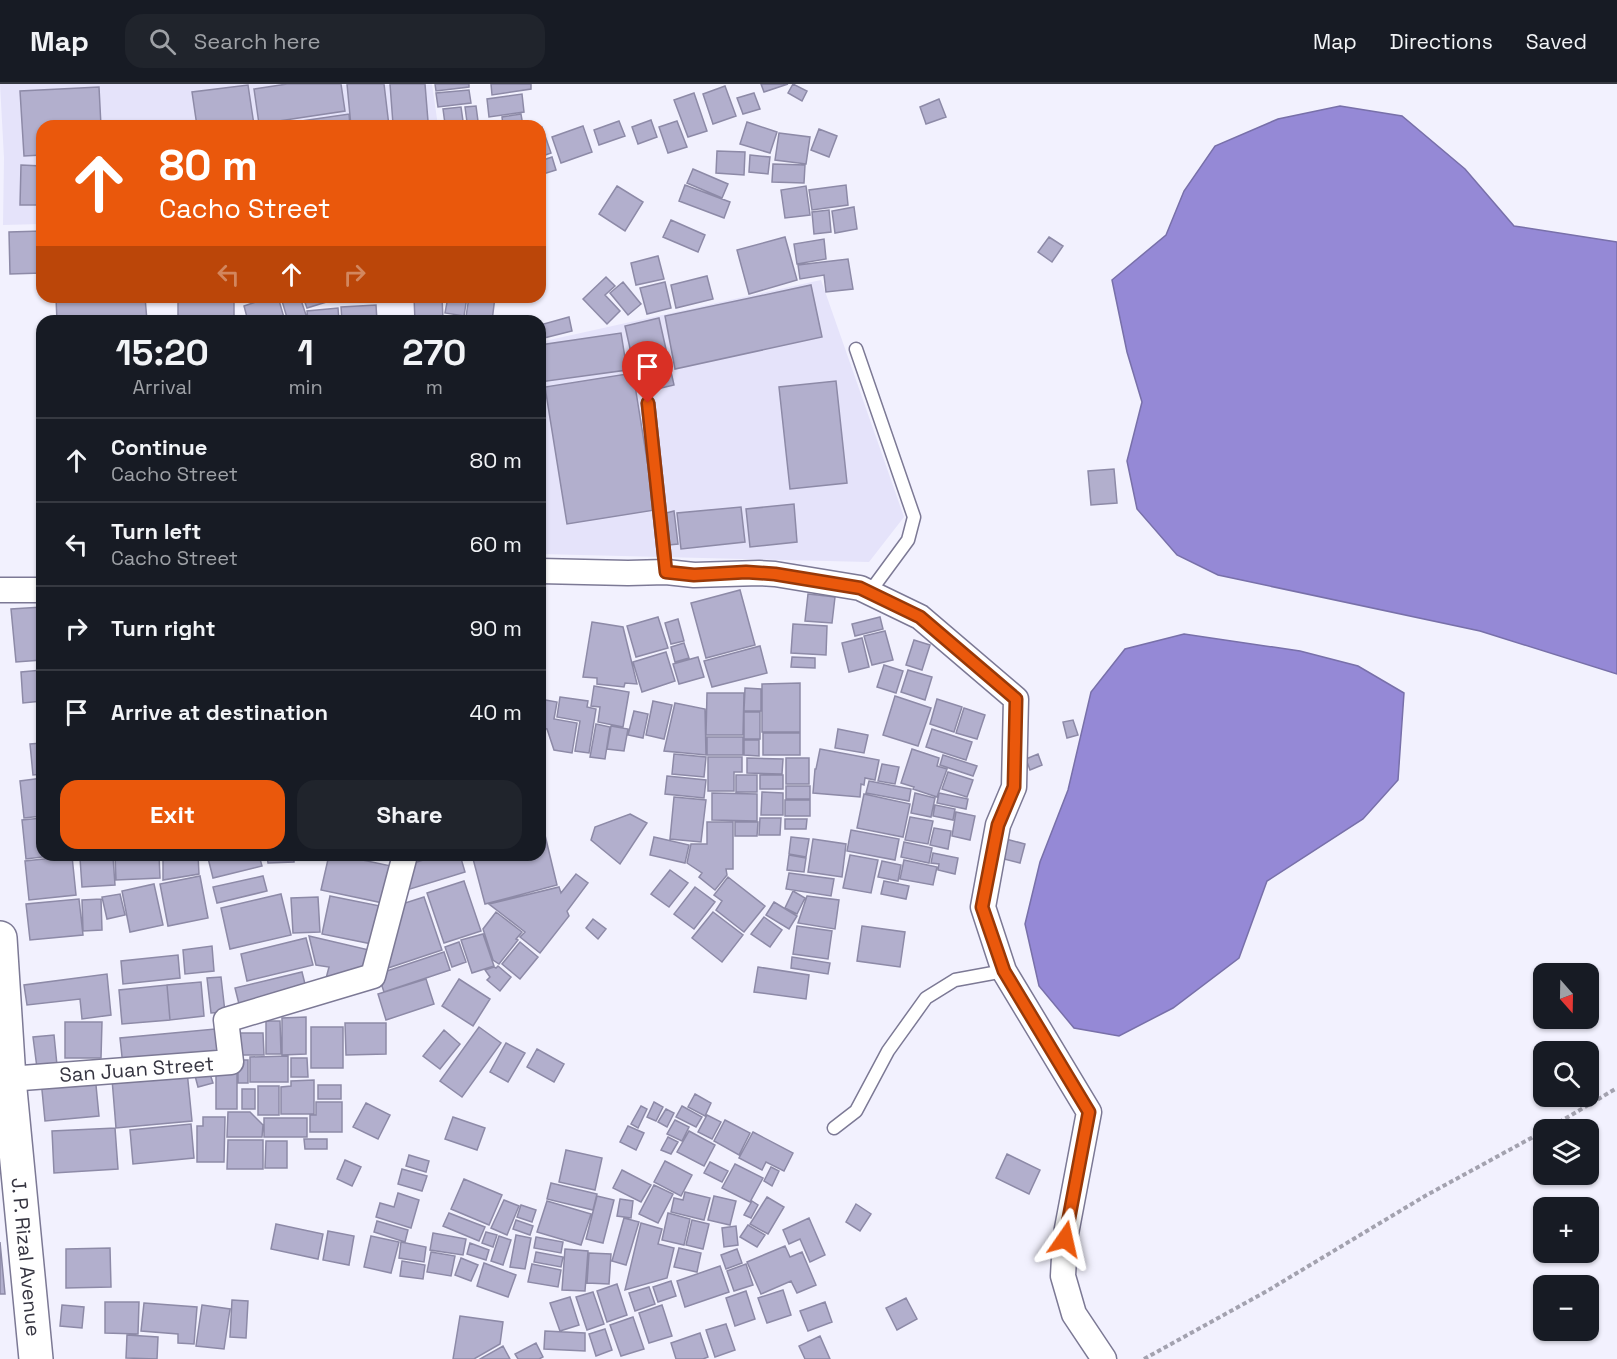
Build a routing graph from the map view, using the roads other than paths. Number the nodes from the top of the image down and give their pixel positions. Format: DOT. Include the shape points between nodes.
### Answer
graph roads {
  1 [pos="856,349"];
  2 [pos="648,403"];
  3 [pos="546,571"];
  4 [pos="666,572"];
  5 [pos="0,590"];
  6 [pos="36,590"];
  7 [pos="869,593"];
  8 [pos="403,861"];
  9 [pos="0,938"];
  10 [pos="1004,971"];
  11 [pos="1,982"];
  12 [pos="9,1079"];
  13 [pos="834,1128"];
  14 [pos="36,1359"];
  15 [pos="1104,1359"];
  1 -- 7 [label="lane" via="914,517 908,540"];
  2 -- 4 [label="lane"];
  3 -- 4 [label="street"];
  4 -- 7 [label="street" via="775,574 860,588"];
  5 -- 6 [label="street"];
  7 -- 10 [label="street" via="920,617 1016,699 1014,787 998,825 982,907"];
  8 -- 12 [label="street, San Juan Street" via="374,976 226,1020 231,1062"];
  9 -- 11 [label="main road, J. P. Rizal Avenue"];
  10 -- 13 [label="lane" via="955,980 926,998 888,1051 856,1111"];
  10 -- 15 [label="street" via="1089,1112 1065,1239 1063,1276 1074,1314"];
  11 -- 12 [label="main road, J. P. Rizal Avenue"];
  12 -- 14 [label="main road, J. P. Rizal Avenue"];
}
